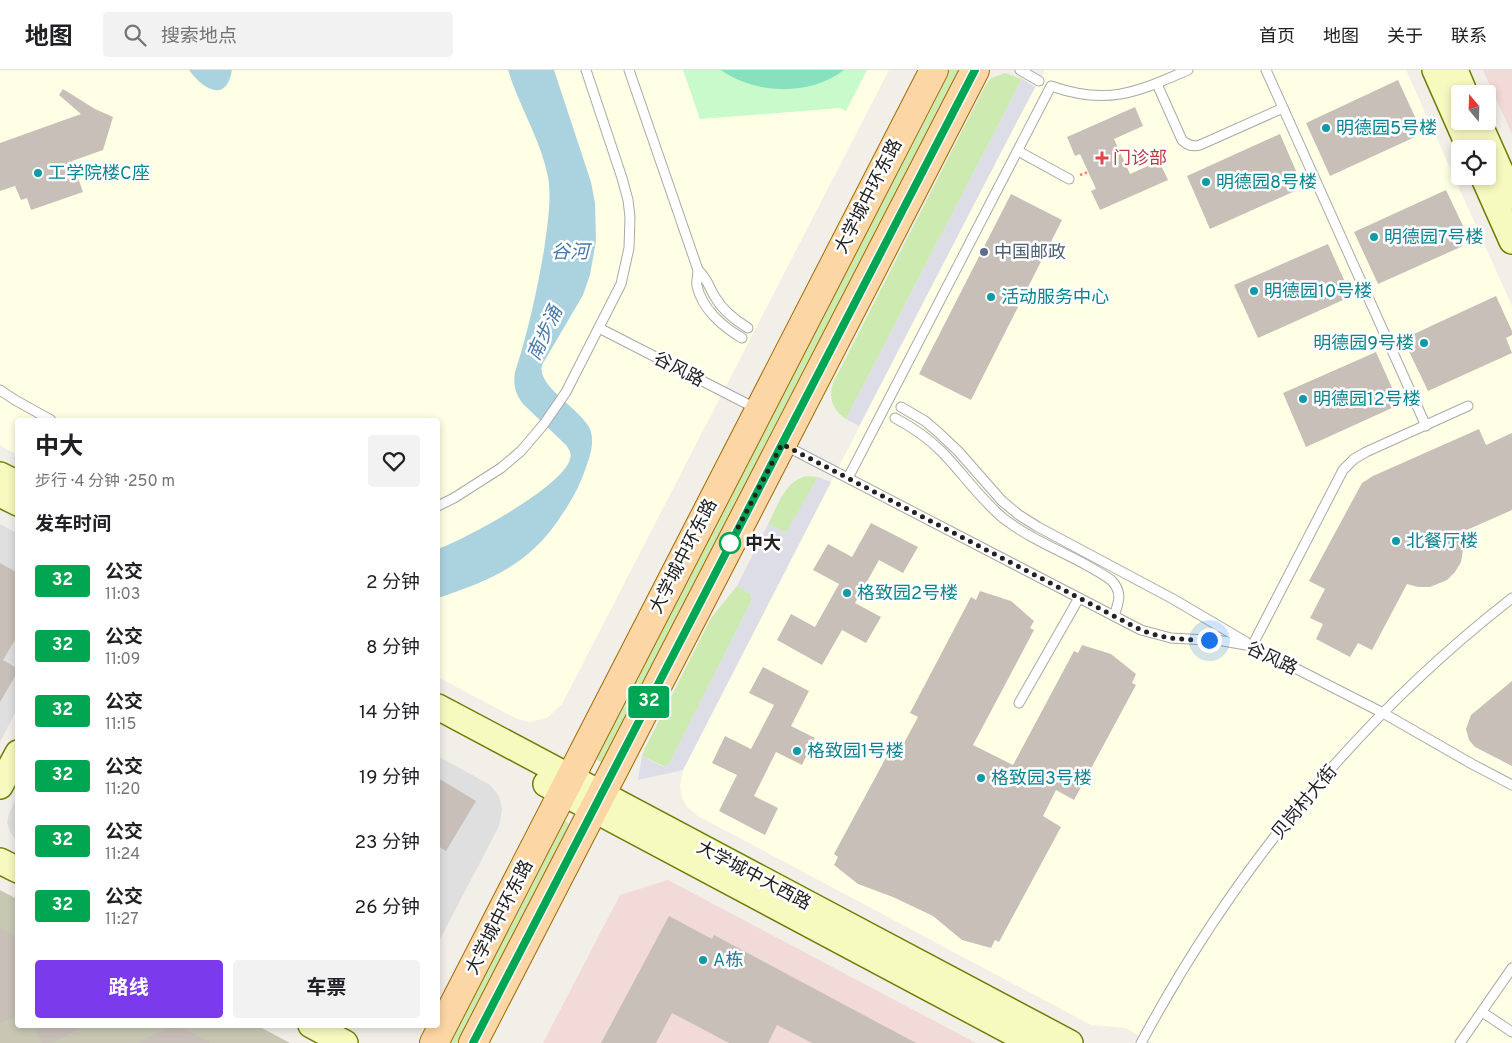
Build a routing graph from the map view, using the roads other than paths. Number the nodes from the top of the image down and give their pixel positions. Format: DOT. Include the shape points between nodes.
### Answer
graph roads {
  1 [pos="586,70"];
  2 [pos="629,70"];
  3 [pos="934,70"];
  4 [pos="975,70"];
  5 [pos="1020,70"];
  6 [pos="1188,70"];
  7 [pos="1266,70"];
  8 [pos="1435,70"];
  9 [pos="1455,70"];
  10 [pos="1039,81"];
  11 [pos="1157,84"];
  12 [pos="1461,85"];
  13 [pos="1283,108"];
  14 [pos="1482,130"];
  15 [pos="1466,140"];
  16 [pos="1018,151"];
  17 [pos="1069,180"];
  18 [pos="1487,185"];
  19 [pos="1512,198"];
  20 [pos="1512,241"];
  21 [pos="698,270"];
  22 [pos="599,328"];
  23 [pos="748,328"];
  24 [pos="742,338"];
  25 [pos="0,390"];
  26 [pos="1468,406"];
  27 [pos="900,407"];
  28 [pos="758,410"];
  29 [pos="47,418"];
  30 [pos="895,418"];
  31 [pos="1426,426"];
  32 [pos="782,444"];
  33 [pos="0,474"];
  34 [pos="848,478"];
  35 [pos="15,482"];
  36 [pos="0,494"];
  37 [pos="15,502"];
  38 [pos="440,505"];
  39 [pos="1079,598"];
  40 [pos="1512,598"];
  41 [pos="1114,616"];
  42 [pos="1252,646"];
  43 [pos="1019,703"];
  44 [pos="440,708"];
  45 [pos="1383,713"];
  46 [pos="440,728"];
  47 [pos="15,758"];
  48 [pos="566,785"];
  49 [pos="1512,785"];
  50 [pos="0,786"];
  51 [pos="597,802"];
  52 [pos="0,861"];
  53 [pos="15,868"];
  54 [pos="1512,968"];
  55 [pos="1482,1012"];
  56 [pos="316,1028"];
  57 [pos="1512,1032"];
  58 [pos="344,1043"];
  59 [pos="434,1043"];
  60 [pos="473,1043"];
  61 [pos="1032,1043"];
  62 [pos="1070,1043"];
  63 [pos="1141,1043"];
  64 [pos="1460,1043"];
  1 -- 22 [label="lane" via="622,178 630,217 628,255 622,279"];
  2 -- 21 [label="lane"];
  3 -- 28 [label="main road, 大学城中环东路"];
  4 -- 32 [label="main road, 大学城中环东路"];
  5 -- 10 [label="lane"];
  6 -- 11 [label="lane"];
  7 -- 13 [label="lane"];
  8 -- 15 [label="main road"];
  9 -- 12 [label="main road"];
  11 -- 13 [label="lane" via="1182,140 1188,145 1200,145"];
  11 -- 16 [label="lane" via="1135,92 1105,96 1076,94 1052,86"];
  13 -- 31 [label="lane"];
  14 -- 19 [label="main road"];
  16 -- 17 [label="lane"];
  16 -- 34 [label="lane"];
  18 -- 20 [label="main road"];
  21 -- 23 [label="lane" via="708,280 715,297 727,312"];
  21 -- 24 [label="lane" via="697,284 705,303 718,320"];
  22 -- 28 [label="lane, 谷风路"];
  22 -- 38 [label="lane" via="566,392 521,451 501,468"];
  25 -- 29 [label="lane"];
  26 -- 31 [label="lane"];
  27 -- 42 [label="lane" via="925,421 948,441 996,495 1019,515"];
  28 -- 48 [label="main road, 大学城中环东路"];
  30 -- 41 [label="lane" via="918,431 940,450 981,497 1012,524 1112,580 1120,594"];
  31 -- 42 [label="lane" via="1360,456 1343,470"];
  32 -- 34 [label="lane, 谷风路"];
  32 -- 51 [label="main road, 大学城中环东路"];
  33 -- 35 [label="main road"];
  34 -- 39 [label="lane, 谷风路"];
  36 -- 37 [label="main road"];
  39 -- 41 [label="lane, 谷风路"];
  39 -- 43 [label="lane"];
  40 -- 45 [label="lane, 贝岗村大街" via="1455,645"];
  41 -- 42 [label="lane, 谷风路" via="1160,637"];
  42 -- 45 [label="lane, 谷风路"];
  44 -- 48 [label="main road, 大学城中大西路"];
  45 -- 49 [label="lane, 谷风路"];
  45 -- 63 [label="lane, 贝岗村大街" via="1300,806 1244,877 1172,987"];
  46 -- 48 [label="main road, 大学城中大西路"];
  47 -- 50 [label="main road"];
  48 -- 51 [label="main road, 大学城中大西路"];
  48 -- 59 [label="main road, 大学城中环东路"];
  51 -- 60 [label="main road, 大学城中环东路"];
  51 -- 61 [label="main road, 大学城中大西路"];
  51 -- 62 [label="main road, 大学城中大西路"];
  52 -- 53 [label="main road"];
  54 -- 55 [label="lane"];
  55 -- 57 [label="lane"];
  55 -- 64 [label="lane"];
  56 -- 58 [label="main road"];
}
